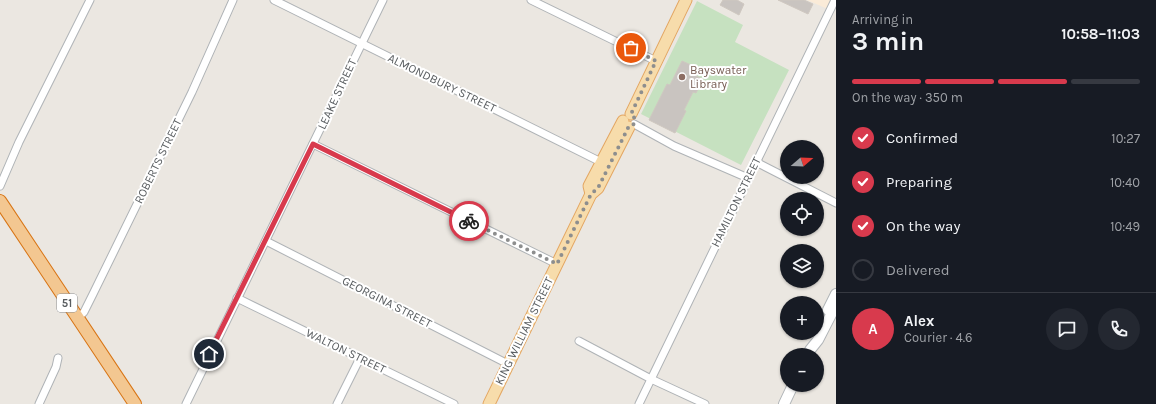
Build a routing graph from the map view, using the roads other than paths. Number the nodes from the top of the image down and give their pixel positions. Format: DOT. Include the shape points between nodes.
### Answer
graph roads {
  1 [pos="90,0"];
  2 [pos="233,0"];
  3 [pos="274,0"];
  4 [pos="382,0"];
  5 [pos="531,0"];
  6 [pos="686,0"];
  7 [pos="835,0"];
  8 [pos="362,43"];
  9 [pos="656,61"];
  10 [pos="629,121"];
  11 [pos="313,144"];
  12 [pos="756,162"];
  13 [pos="606,164"];
  14 [pos="748,178"];
  15 [pos="0,186"];
  16 [pos="0,201"];
  17 [pos="836,203"];
  18 [pos="266,241"];
  19 [pos="557,264"];
  20 [pos="836,294"];
  21 [pos="237,298"];
  22 [pos="836,305"];
  23 [pos="824,316"];
  24 [pos="78,318"];
  25 [pos="579,341"];
  26 [pos="811,348"];
  27 [pos="58,358"];
  28 [pos="360,358"];
  29 [pos="508,364"];
  30 [pos="651,379"];
  31 [pos="790,392"];
  32 [pos="39,404"];
  33 [pos="135,404"];
  34 [pos="186,404"];
  35 [pos="337,404"];
  36 [pos="454,404"];
  37 [pos="488,404"];
  38 [pos="639,404"];
  39 [pos="705,404"];
  40 [pos="784,404"];
  1 -- 15 [label="street"];
  2 -- 24 [label="street, ROBERTS STREET" via="192,92 84,312"];
  3 -- 8 [label="street, ALMONDBURY STREET"];
  4 -- 8 [label="street, LEAKE STREET"];
  5 -- 9 [label="street"];
  6 -- 9 [label="main road, KING WILLIAM STREET"];
  7 -- 12 [label="street, HAMILTON STREET"];
  8 -- 11 [label="street, LEAKE STREET"];
  8 -- 13 [label="street, ALMONDBURY STREET"];
  9 -- 10 [label="main road, KING WILLIAM STREET"];
  10 -- 13 [label="main road, KING WILLIAM STREET"];
  10 -- 14 [label="street" via="674,146"];
  11 -- 18 [label="street, LEAKE STREET"];
  11 -- 19 [label="street"];
  12 -- 14 [label="street, HAMILTON STREET"];
  12 -- 17 [label="street"];
  13 -- 19 [label="main road, KING WILLIAM STREET" via="598,188 591,194"];
  14 -- 30 [label="street, HAMILTON STREET"];
  16 -- 24 [label="highway, 51"];
  18 -- 21 [label="street, LEAKE STREET"];
  18 -- 29 [label="street, GEORGINA STREET"];
  19 -- 29 [label="main road, KING WILLIAM STREET"];
  20 -- 23 [label="street"];
  21 -- 28 [label="street, WALTON STREET"];
  21 -- 34 [label="street, LEAKE STREET"];
  22 -- 26 [label="street"];
  24 -- 33 [label="highway, 51"];
  25 -- 30 [label="street"];
  27 -- 32 [label="street"];
  28 -- 35 [label="street"];
  28 -- 36 [label="street, WALTON STREET"];
  29 -- 37 [label="main road, KING WILLIAM STREET"];
  30 -- 38 [label="street, HAMILTON STREET"];
  30 -- 39 [label="street"];
  31 -- 40 [label="street"];
}
